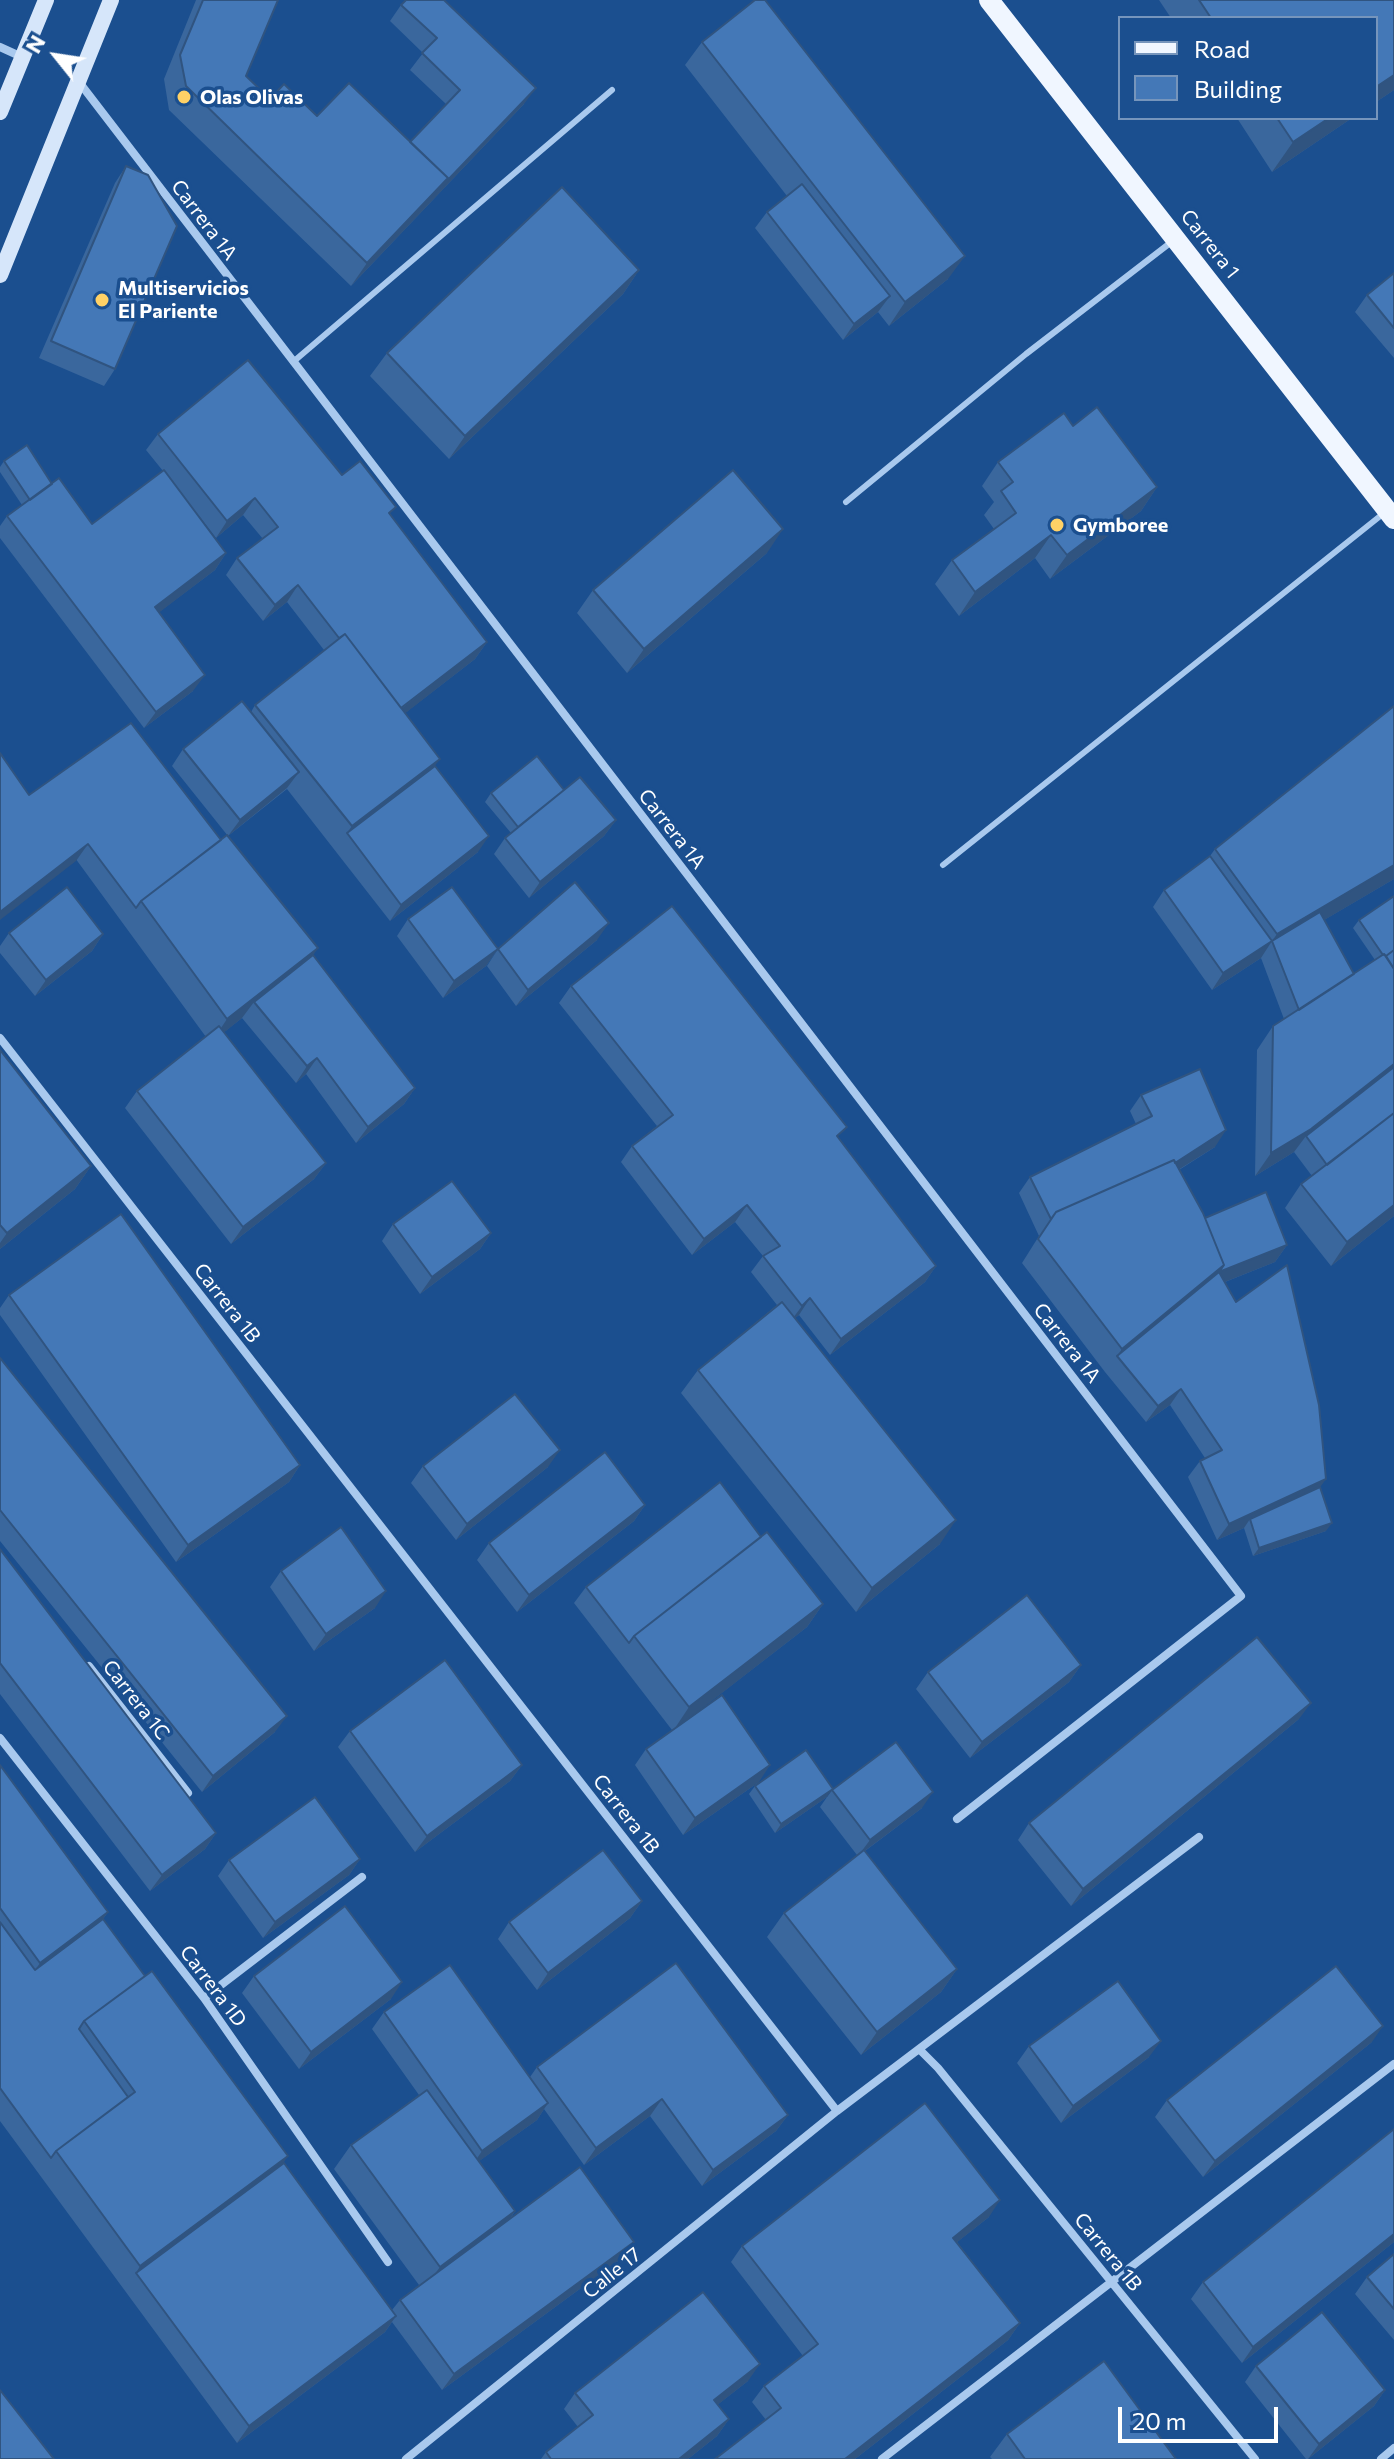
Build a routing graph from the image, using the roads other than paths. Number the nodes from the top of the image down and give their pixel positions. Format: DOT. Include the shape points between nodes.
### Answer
graph roads {
  1 [pos="46,0"];
  2 [pos="111,0"];
  3 [pos="989,0"];
  4 [pos="0,47"];
  5 [pos="22,57"];
  6 [pos="78,82"];
  7 [pos="612,90"];
  8 [pos="0,112"];
  9 [pos="1175,239"];
  10 [pos="0,275"];
  11 [pos="293,362"];
  12 [pos="846,502"];
  13 [pos="1391,514"];
  14 [pos="943,865"];
  15 [pos="0,1038"];
  16 [pos="85,1661"];
  17 [pos="0,1738"];
  18 [pos="188,1793"];
  19 [pos="957,1819"];
  20 [pos="1199,1837"];
  21 [pos="362,1877"];
  22 [pos="204,1998"];
  23 [pos="920,2050"];
  24 [pos="1394,2064"];
  25 [pos="837,2111"];
  26 [pos="388,2262"];
  27 [pos="1112,2282"];
  28 [pos="1394,2448"];
  29 [pos="406,2459"];
  30 [pos="882,2459"];
  31 [pos="1255,2459"];
  32 [pos="1381,2459"];
  1 -- 5 [label="main road"];
  2 -- 6 [label="main road"];
  3 -- 9 [label="main road, Carrera 1"];
  4 -- 5 [label="street"];
  5 -- 8 [label="main road"];
  6 -- 10 [label="main road"];
  6 -- 11 [label="street, Carrera 1A"];
  7 -- 11 [label="lane"];
  9 -- 12 [label="lane"];
  9 -- 13 [label="main road, Carrera 1"];
  11 -- 19 [label="street, Carrera 1A" via="1241,1596"];
  13 -- 14 [label="lane"];
  15 -- 25 [label="street, Carrera 1B"];
  16 -- 18 [label="street, Carrera 1C"];
  17 -- 22 [label="street, Carrera 1D"];
  20 -- 23 [label="street"];
  21 -- 22 [label="street"];
  22 -- 26 [label="street, Carrera 1D"];
  23 -- 25 [label="street"];
  23 -- 27 [label="street, Carrera 1B"];
  24 -- 27 [label="street"];
  25 -- 29 [label="street, Calle 17"];
  27 -- 30 [label="street"];
  27 -- 31 [label="street, Carrera 1B"];
  28 -- 32 [label="street"];
}
